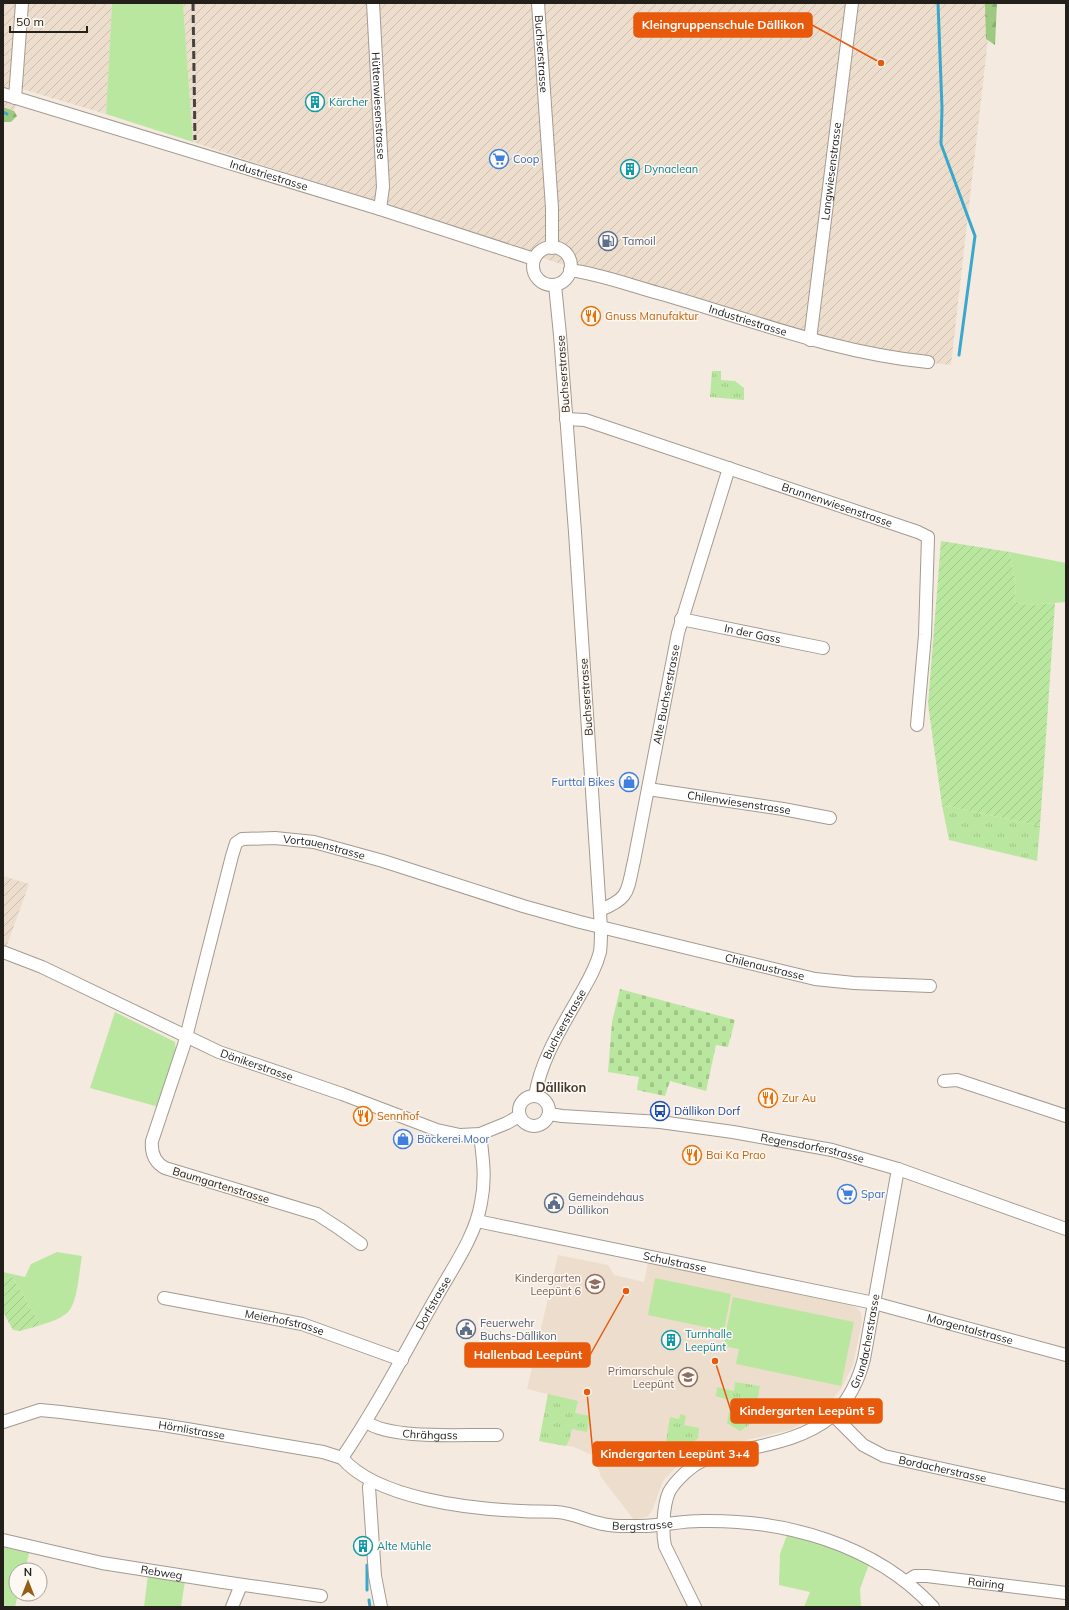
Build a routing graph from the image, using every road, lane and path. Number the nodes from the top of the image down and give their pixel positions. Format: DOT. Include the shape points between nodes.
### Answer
graph roads {
  1 [pos="22,3"];
  2 [pos="374,3"];
  3 [pos="538,3"];
  4 [pos="852,3"];
  5 [pos="3,94"];
  6 [pos="15,98"];
  7 [pos="380,209"];
  8 [pos="552,248"];
  9 [pos="534,259"];
  10 [pos="570,270"];
  11 [pos="555,285"];
  12 [pos="810,340"];
  13 [pos="928,362"];
  14 [pos="566,419"];
  15 [pos="729,468"];
  16 [pos="681,619"];
  17 [pos="823,648"];
  18 [pos="917,725"];
  19 [pos="648,788"];
  20 [pos="830,818"];
  21 [pos="600,910"];
  22 [pos="601,928"];
  23 [pos="3,952"];
  24 [pos="930,986"];
  25 [pos="186,1035"];
  26 [pos="944,1081"];
  27 [pos="536,1096"];
  28 [pos="549,1114"];
  29 [pos="519,1116"];
  30 [pos="1066,1116"];
  31 [pos="480,1134"];
  32 [pos="898,1169"];
  33 [pos="477,1221"];
  34 [pos="1066,1229"];
  35 [pos="362,1244"];
  36 [pos="164,1298"];
  37 [pos="874,1303"];
  38 [pos="1066,1355"];
  39 [pos="402,1360"];
  40 [pos="833,1416"];
  41 [pos="3,1422"];
  42 [pos="366,1422"];
  43 [pos="497,1435"];
  44 [pos="342,1458"];
  45 [pos="371,1481"];
  46 [pos="1066,1496"];
  47 [pos="663,1525"];
  48 [pos="3,1540"];
  49 [pos="907,1581"];
  50 [pos="241,1585"];
  51 [pos="1066,1593"];
  52 [pos="321,1596"];
  53 [pos="232,1607"];
  54 [pos="381,1607"];
  55 [pos="695,1607"];
  56 [pos="933,1607"];
  1 -- 6 [label="street"];
  2 -- 7 [label="street, Hüttenwiesenstrasse" via="383,187"];
  3 -- 8 [label="street, Buchserstrasse" via="552,208"];
  4 -- 12 [label="street, Langwiesenstrasse"];
  5 -- 6 [label="street, Industriestrasse"];
  6 -- 7 [label="street, Industriestrasse"];
  7 -- 9 [label="street, Industriestrasse"];
  8 -- 9 [label="street" via="541,251"];
  8 -- 10 [label="street" via="564,252"];
  9 -- 11 [label="street" via="533,266 537,278 548,285"];
  10 -- 11 [label="street" via="565,280"];
  10 -- 12 [label="street, Industriestrasse" via="665,295"];
  11 -- 14 [label="street, Buchserstrasse"];
  12 -- 13 [label="street, Industriestrasse" via="887,357"];
  14 -- 15 [label="street, Brunnenwiesenstrasse" via="584,420"];
  14 -- 21 [label="street, Buchserstrasse"];
  15 -- 16 [label="street, Alte Buchserstrasse"];
  15 -- 18 [label="street, Brunnenwiesenstrasse" via="928,537 925,635"];
  16 -- 17 [label="street, In der Gass"];
  16 -- 19 [label="street, Alte Buchserstrasse"];
  19 -- 20 [label="street, Chilenwiesenstrasse"];
  19 -- 21 [label="street, Alte Buchserstrasse" via="625,895 615,904"];
  21 -- 22 [label="street, Buchserstrasse"];
  22 -- 24 [label="street, Chilenaustrasse" via="832,982"];
  22 -- 25 [label="street, Vortauenstrasse" via="320,844 275,838 242,839 236,844 232,856"];
  22 -- 27 [label="street, Buchserstrasse" via="598,959 548,1053 540,1073"];
  23 -- 25 [label="street, Dänikerstrasse" via="42,967"];
  25 -- 31 [label="street, Dänikerstrasse" via="219,1052 437,1130 460,1135"];
  25 -- 35 [label="street, Baumgartenstrasse" via="152,1141 154,1156 159,1165 316,1214"];
  26 -- 30 [label="street" via="957,1080"];
  27 -- 28 [label="street" via="546,1102"];
  27 -- 29 [label="street" via="530,1096 522,1102 519,1106"];
  28 -- 29 [label="street" via="544,1122 535,1126 525,1124"];
  28 -- 32 [label="street, Regensdorferstrasse" via="660,1122 733,1132 832,1150"];
  29 -- 31 [label="street, Dänikerstrasse"];
  31 -- 33 [label="street, Dorfstrasse" via="485,1177"];
  32 -- 34 [label="street, Regensdorferstrasse"];
  32 -- 37 [label="street, Grundacherstrasse"];
  33 -- 37 [label="street, Schulstrasse"];
  33 -- 39 [label="street, Dorfstrasse"];
  36 -- 39 [label="street, Meierhofstrasse" via="302,1324"];
  37 -- 38 [label="street, Morgentalstrasse"];
  37 -- 40 [label="street, Grundacherstrasse" via="864,1359 855,1386"];
  39 -- 42 [label="street, Dorfstrasse"];
  40 -- 46 [label="street, Bordacherstrasse" via="863,1445 884,1456"];
  40 -- 47 [label="street, Grundacherstrasse" via="793,1438 702,1461 686,1472 669,1492"];
  41 -- 44 [label="street, Hörnlistrasse" via="40,1410 163,1425 323,1452"];
  42 -- 43 [label="street, Chrähgass" via="381,1430 428,1435"];
  42 -- 44 [label="street, Dorfstrasse"];
  44 -- 45 [label="street, Bergstrasse"];
  45 -- 47 [label="street, Bergstrasse" via="407,1494 471,1507 558,1512 608,1525"];
  45 -- 54 [label="street" via="369,1487 375,1576"];
  47 -- 49 [label="street, Bergstrasse" via="726,1521 781,1528 830,1541 874,1561"];
  47 -- 55 [label="street, Grundacherstrasse" via="664,1546"];
  48 -- 50 [label="street, Rebweg" via="102,1563"];
  49 -- 51 [label="street, Rairing" via="915,1576 927,1576"];
  49 -- 56 [label="street, Bergstrasse"];
  50 -- 52 [label="street, Rebweg"];
  50 -- 53 [label="street"];
}
